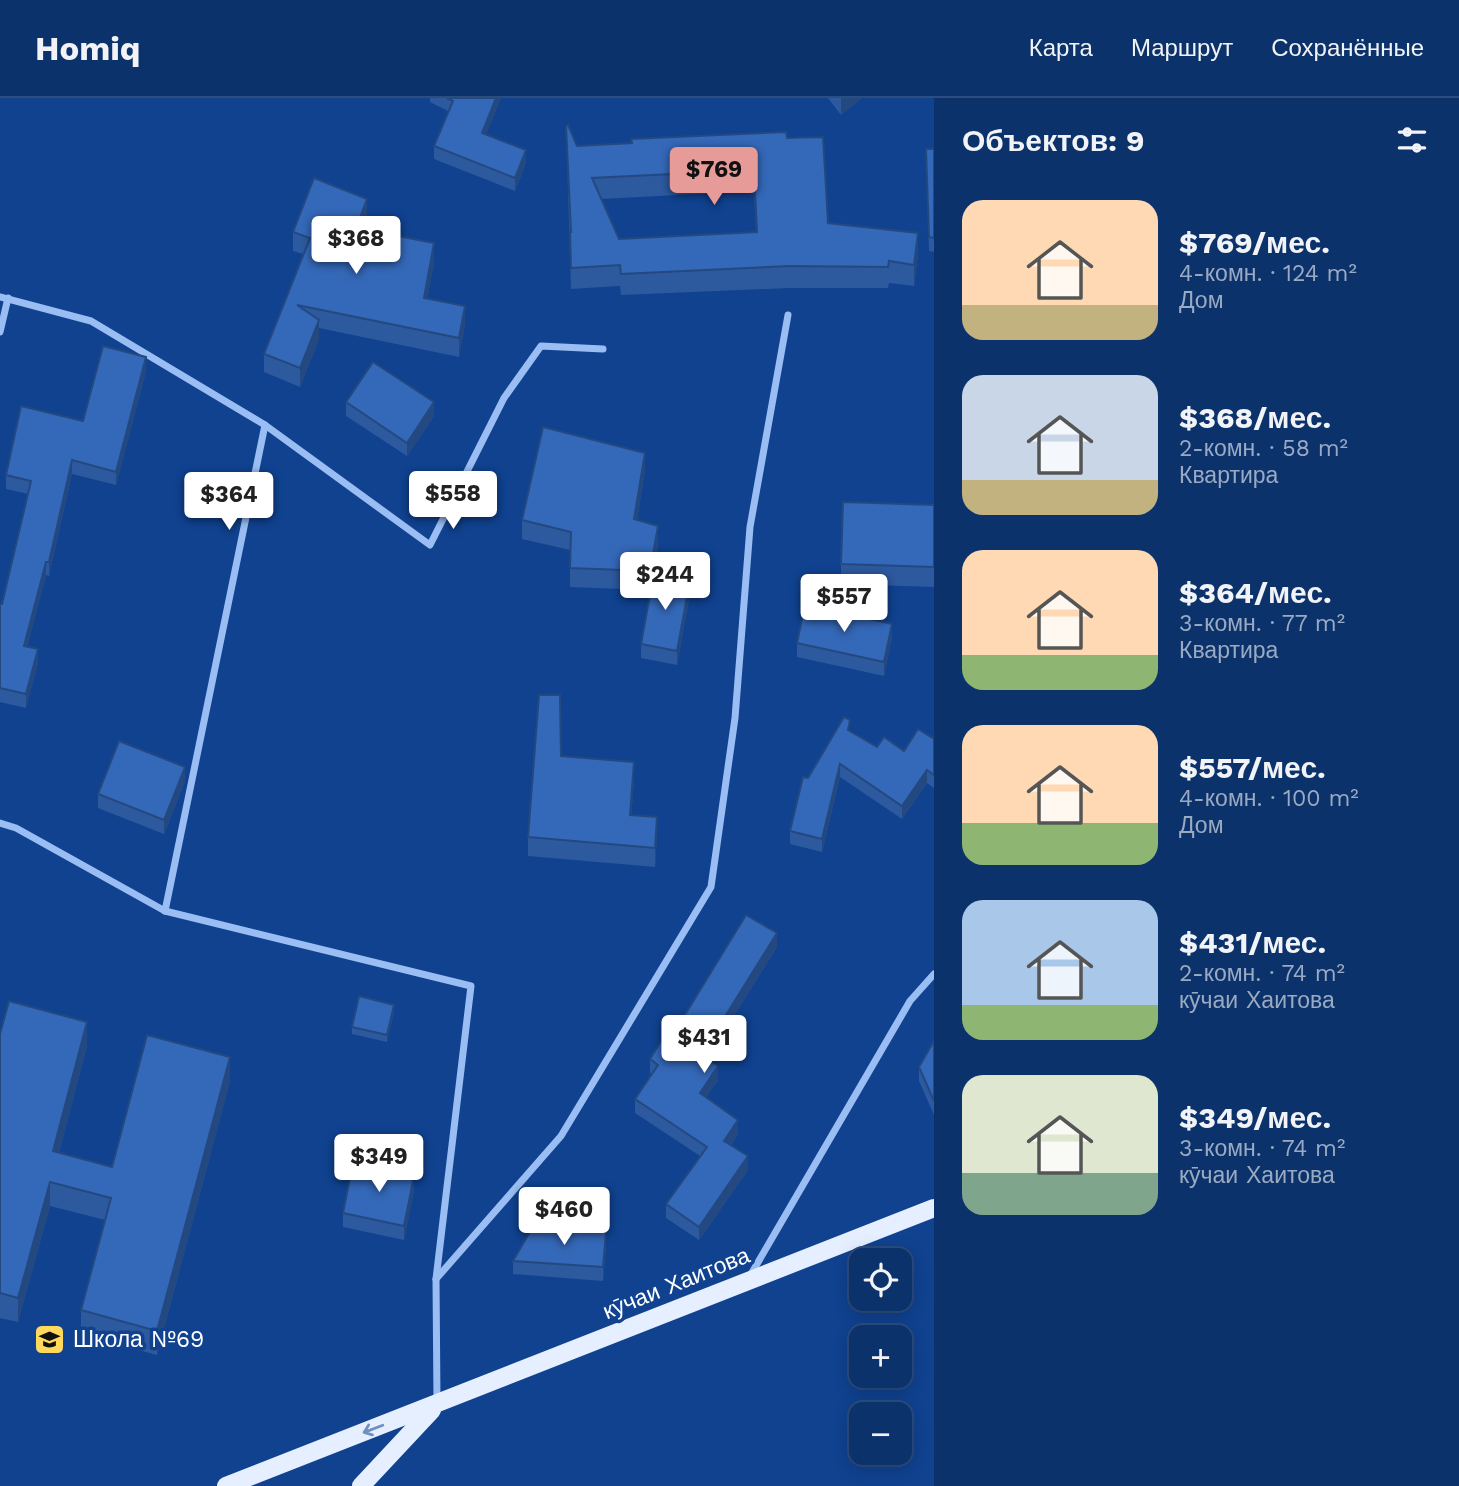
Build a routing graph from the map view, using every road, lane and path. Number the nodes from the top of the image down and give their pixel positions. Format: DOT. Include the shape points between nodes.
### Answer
graph roads {
  1 [pos="4,297"];
  2 [pos="788,315"];
  3 [pos="0,332"];
  4 [pos="603,349"];
  5 [pos="265,425"];
  6 [pos="0,823"];
  7 [pos="165,911"];
  8 [pos="934,974"];
  9 [pos="934,1209"];
  10 [pos="436,1279"];
  11 [pos="748,1280"];
  12 [pos="437,1405"];
  13 [pos="226,1486"];
  14 [pos="361,1486"];
  1 -- 3 [label="street"];
  1 -- 5 [label="street" via="91,321"];
  2 -- 10 [label="street" via="750,527 734,718 711,887 561,1136"];
  4 -- 5 [label="street" via="541,346 504,398 430,545"];
  5 -- 7 [label="street"];
  6 -- 7 [label="street"];
  7 -- 10 [label="street" via="471,986"];
  8 -- 11 [label="street" via="910,1001"];
  9 -- 11 [label="main road, кӯчаи Хаитова"];
  10 -- 12 [label="street"];
  11 -- 12 [label="main road, кӯчаи Хаитова"];
  12 -- 13 [label="main road, кӯчаи Хаитова, one-way"];
  12 -- 14 [label="main road"];
}
